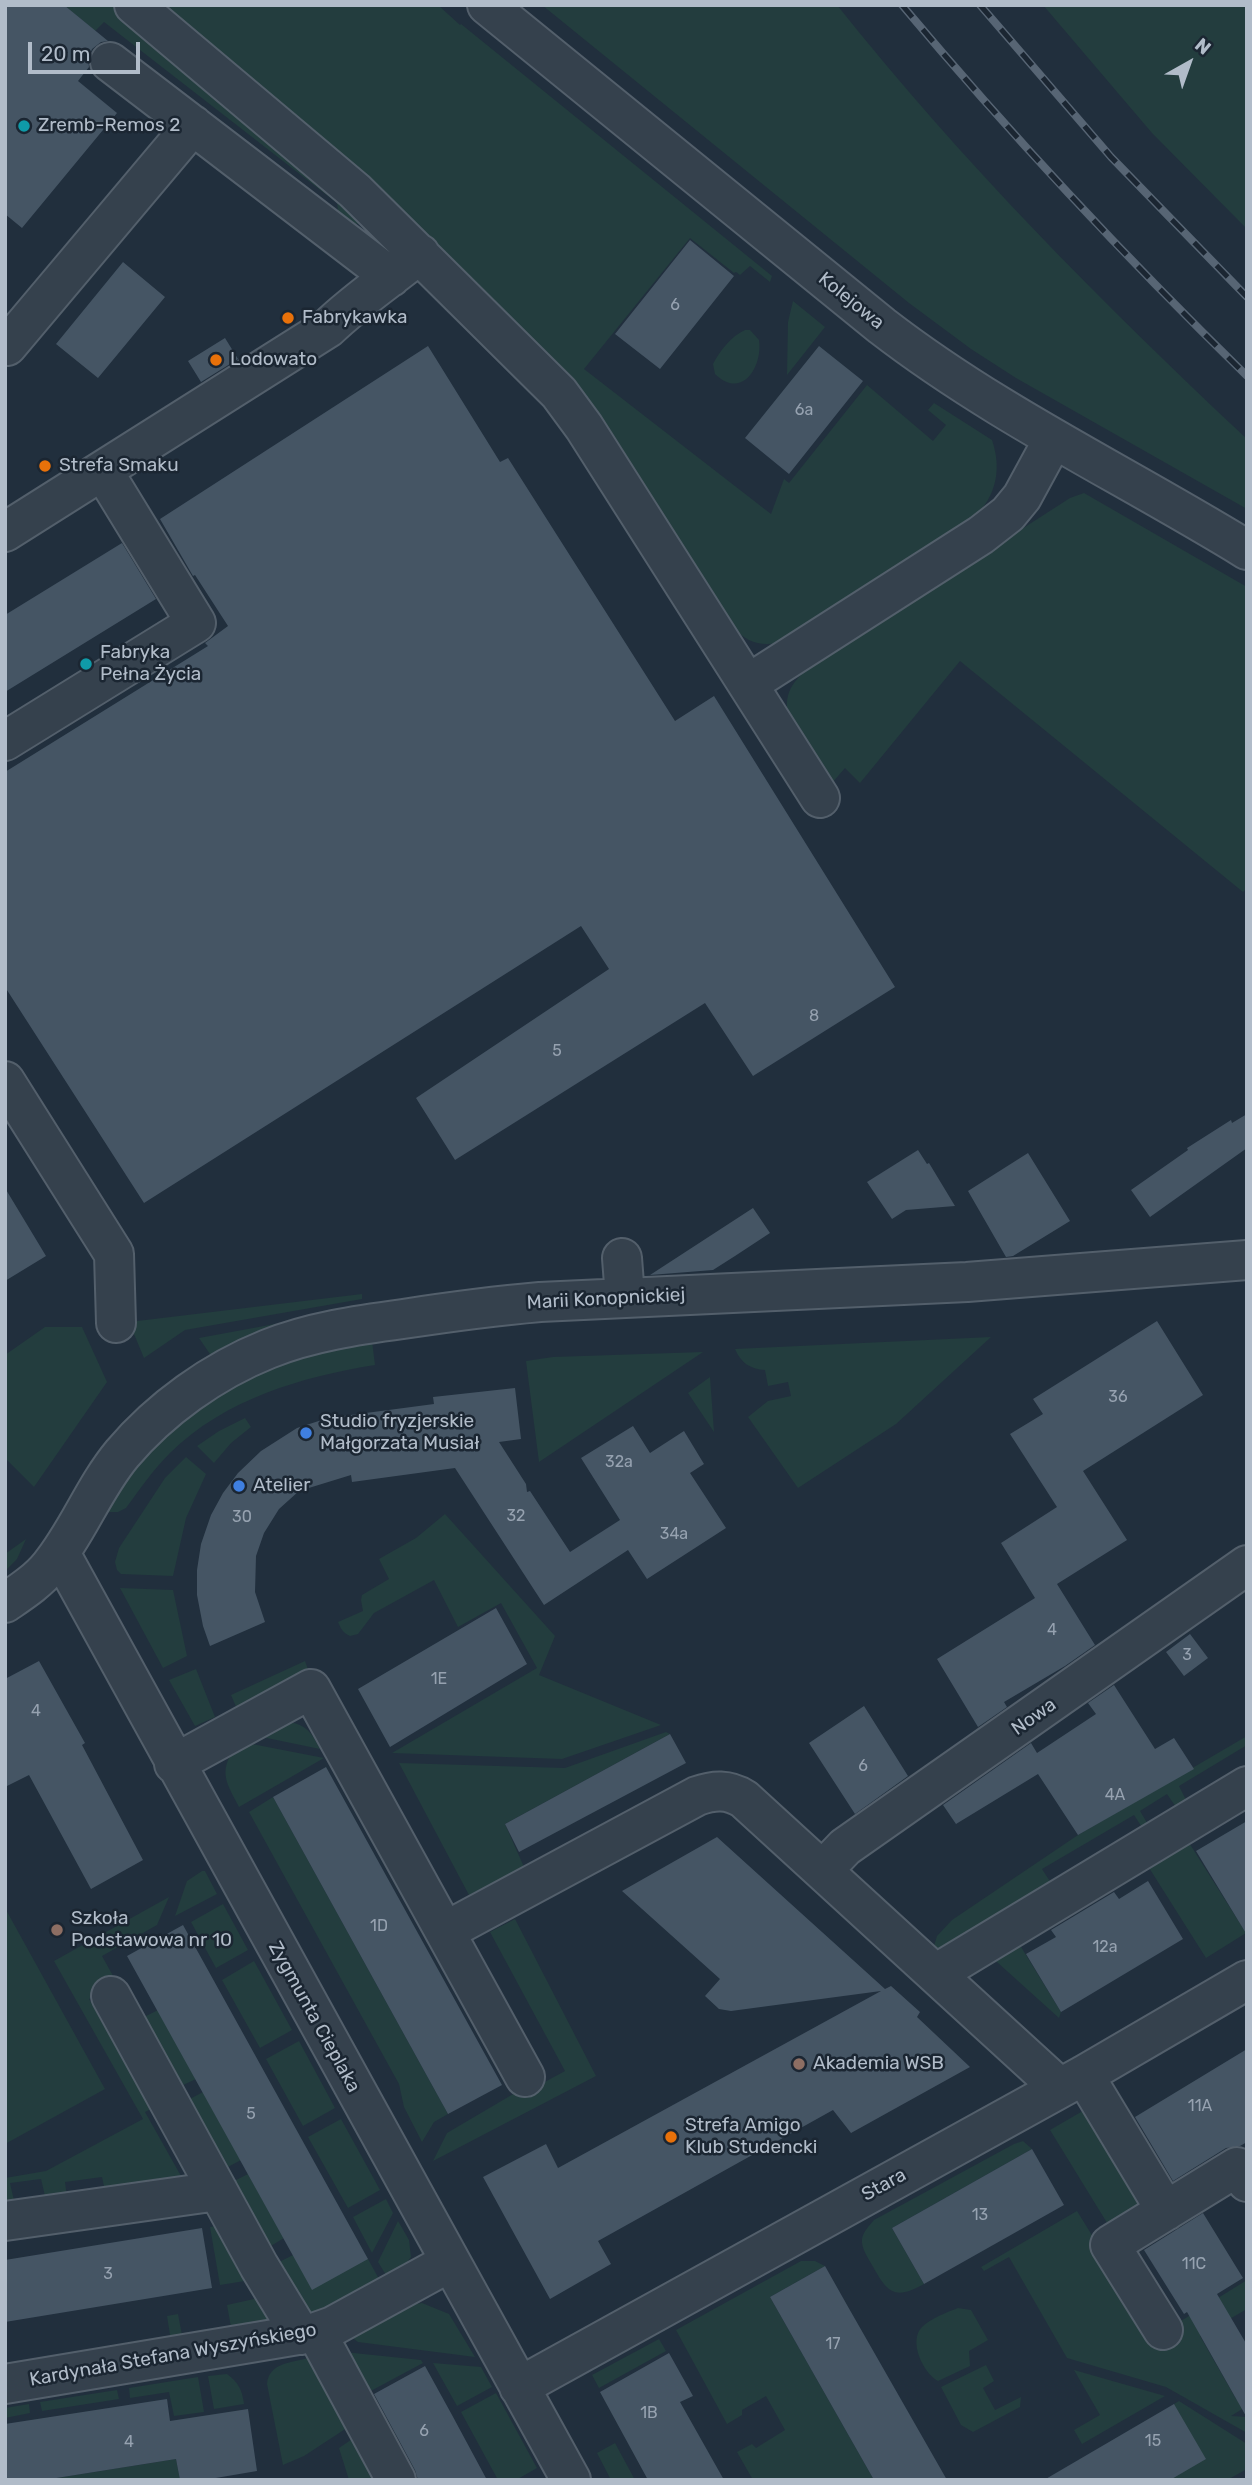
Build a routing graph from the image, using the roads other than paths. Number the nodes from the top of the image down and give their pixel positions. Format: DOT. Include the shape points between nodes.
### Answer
graph roads {
  1 [pos="134,5"];
  2 [pos="487,5"];
  3 [pos="110,62"];
  4 [pos="192,125"];
  5 [pos="405,266"];
  6 [pos="7,346"];
  7 [pos="1053,440"];
  8 [pos="103,471"];
  9 [pos="5,532"];
  10 [pos="1247,550"];
  11 [pos="748,684"];
  12 [pos="5,741"];
  13 [pos="820,798"];
  14 [pos="5,1082"];
  15 [pos="622,1258"];
  16 [pos="1247,1260"];
  17 [pos="625,1297"];
  18 [pos="116,1323"];
  19 [pos="60,1553"];
  20 [pos="1247,1565"];
  21 [pos="5,1603"];
  22 [pos="174,1764"];
  23 [pos="1247,1786"];
  24 [pos="823,1870"];
  25 [pos="446,1931"];
  26 [pos="937,1973"];
  27 [pos="1247,1980"];
  28 [pos="111,1996"];
  29 [pos="525,2077"];
  30 [pos="1072,2082"];
  31 [pos="1247,2182"];
  32 [pos="218,2191"];
  33 [pos="1166,2211"];
  34 [pos="5,2221"];
  35 [pos="450,2262"];
  36 [pos="1163,2330"];
  37 [pos="309,2334"];
  38 [pos="5,2384"];
  39 [pos="519,2387"];
  40 [pos="396,2480"];
  41 [pos="570,2480"];
  1 -- 5 [label="street" via="336,174"];
  2 -- 7 [label="street, Kolejowa" via="909,347"];
  3 -- 4 [label="street"];
  4 -- 5 [label="street"];
  4 -- 6 [label="street"];
  5 -- 8 [label="street" via="353,303 328,328"];
  5 -- 11 [label="street" via="544,376 572,409"];
  7 -- 10 [label="street, Kolejowa"];
  7 -- 11 [label="street" via="1022,497 981,536"];
  8 -- 9 [label="street"];
  8 -- 12 [label="street" via="195,623"];
  11 -- 13 [label="street"];
  14 -- 18 [label="street" via="114,1254"];
  15 -- 17 [label="street"];
  16 -- 17 [label="street, Marii Konopnickiej" via="967,1282"];
  17 -- 19 [label="street, Marii Konopnickiej" via="485,1307 380,1306 316,1334 269,1348 222,1371 145,1429 109,1471"];
  19 -- 21 [label="street, Marii Konopnickiej" via="36,1580"];
  19 -- 22 [label="street, Zygmunta Cieplaka"];
  20 -- 24 [label="street, Nowa" via="845,1847"];
  22 -- 25 [label="street" via="311,1689"];
  22 -- 35 [label="street, Zygmunta Cieplaka"];
  23 -- 26 [label="street"];
  24 -- 25 [label="street" via="744,1799 724,1791 709,1792"];
  24 -- 26 [label="street"];
  25 -- 29 [label="street"];
  26 -- 30 [label="street"];
  27 -- 30 [label="street, Stara"];
  28 -- 32 [label="street"];
  30 -- 33 [label="street"];
  30 -- 39 [label="street, Stara"];
  31 -- 33 [label="street" via="1237,2167"];
  32 -- 34 [label="street"];
  32 -- 37 [label="street" via="271,2288"];
  33 -- 36 [label="street" via="1111,2245"];
  35 -- 37 [label="street, Kardynała Stefana Wyszyńskiego" via="333,2326"];
  35 -- 39 [label="street, Zygmunta Cieplaka"];
  37 -- 38 [label="street, Kardynała Stefana Wyszyńskiego"];
  37 -- 40 [label="street"];
  39 -- 41 [label="street, Zygmunta Cieplaka"];
}
